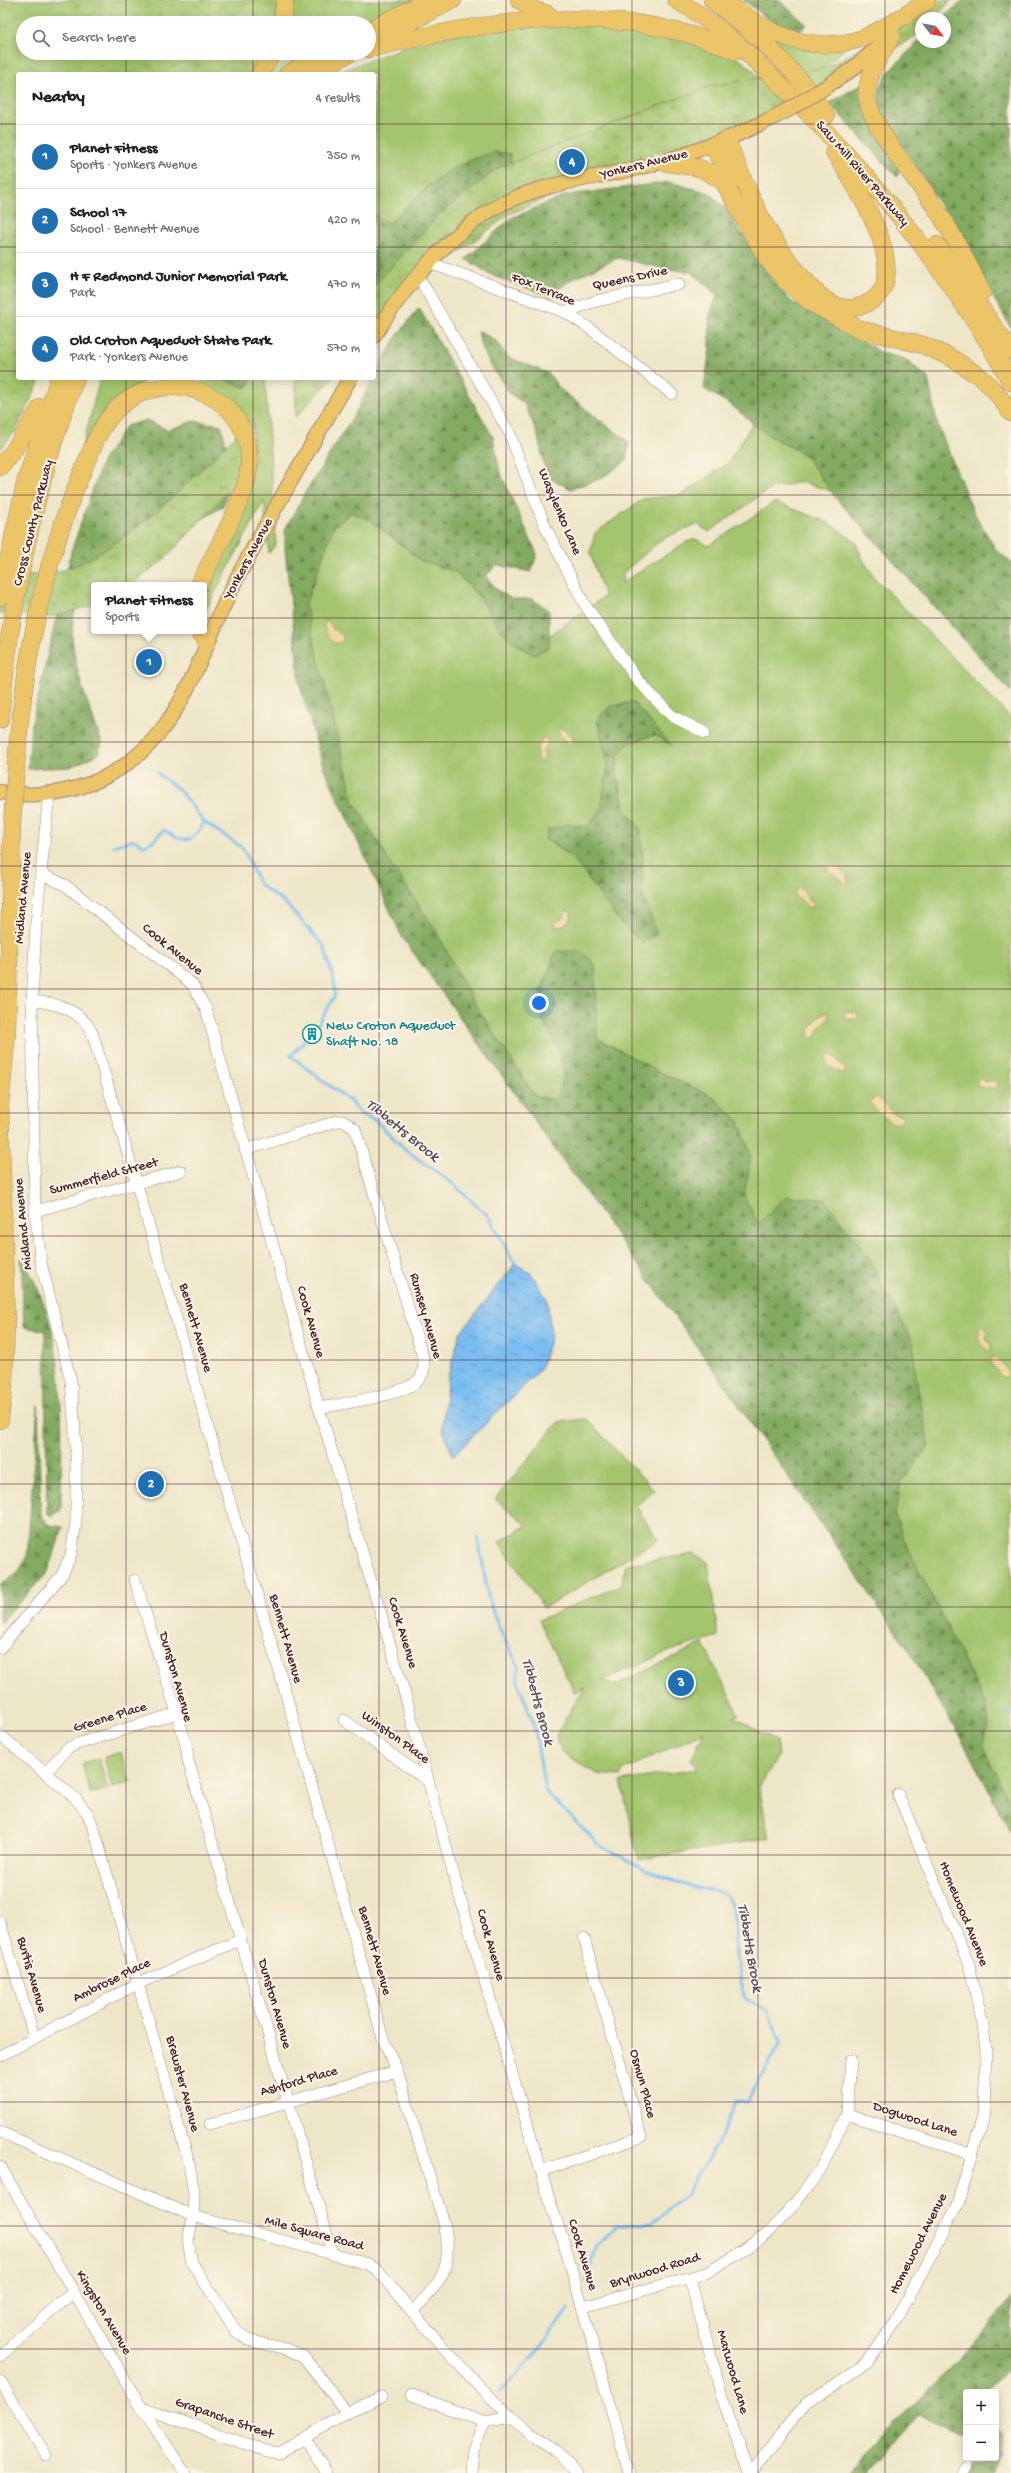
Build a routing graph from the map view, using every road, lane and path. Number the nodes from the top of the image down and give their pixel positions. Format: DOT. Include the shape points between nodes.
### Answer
graph roads {
  1 [pos="285,0"];
  2 [pos="429,0"];
  3 [pos="453,0"];
  4 [pos="519,0"];
  5 [pos="676,0"];
  6 [pos="698,0"];
  7 [pos="712,0"];
  8 [pos="724,0"];
  9 [pos="928,1"];
  10 [pos="552,15"];
  11 [pos="283,16"];
  12 [pos="376,26"];
  13 [pos="892,35"];
  14 [pos="376,39"];
  15 [pos="376,47"];
  16 [pos="268,60"];
  17 [pos="312,60"];
  18 [pos="338,60"];
  19 [pos="261,72"];
  20 [pos="291,72"];
  21 [pos="317,72"];
  22 [pos="768,72"];
  23 [pos="818,116"];
  24 [pos="721,143"];
  25 [pos="663,162"];
  26 [pos="736,201"];
  27 [pos="430,263"];
  28 [pos="418,276"];
  29 [pos="679,284"];
  30 [pos="565,312"];
  31 [pos="376,333"];
  32 [pos="1008,346"];
  33 [pos="58,380"];
  34 [pos="58,380"];
  35 [pos="75,380"];
  36 [pos="349,380"];
  37 [pos="1011,382"];
  38 [pos="672,394"];
  39 [pos="1011,413"];
  40 [pos="0,467"];
  41 [pos="200,582"];
  42 [pos="0,597"];
  43 [pos="207,629"];
  44 [pos="203,636"];
  45 [pos="0,720"];
  46 [pos="705,733"];
  47 [pos="0,792"];
  48 [pos="49,794"];
  49 [pos="41,874"];
  50 [pos="32,1001"];
  51 [pos="0,1101"];
  52 [pos="0,1106"];
  53 [pos="245,1150"];
  54 [pos="181,1171"];
  55 [pos="137,1184"];
  56 [pos="34,1211"];
  57 [pos="319,1408"];
  58 [pos="0,1420"];
  59 [pos="135,1580"];
  60 [pos="141,1600"];
  61 [pos="0,1648"];
  62 [pos="171,1715"];
  63 [pos="344,1720"];
  64 [pos="0,1734"];
  65 [pos="188,1760"];
  66 [pos="45,1773"];
  67 [pos="428,1781"];
  68 [pos="898,1794"];
  69 [pos="0,1922"];
  70 [pos="584,1938"];
  71 [pos="240,1940"];
  72 [pos="137,1984"];
  73 [pos="34,2037"];
  74 [pos="0,2056"];
  75 [pos="851,2060"];
  76 [pos="396,2071"];
  77 [pos="287,2101"];
  78 [pos="847,2114"];
  79 [pos="210,2124"];
  80 [pos="0,2132"];
  81 [pos="973,2155"];
  82 [pos="0,2166"];
  83 [pos="541,2171"];
  84 [pos="193,2216"];
  85 [pos="333,2255"];
  86 [pos="690,2279"];
  87 [pos="73,2292"];
  88 [pos="583,2307"];
  89 [pos="412,2312"];
  90 [pos="0,2356"];
  91 [pos="0,2381"];
  92 [pos="412,2395"];
  93 [pos="381,2397"];
  94 [pos="141,2407"];
  95 [pos="347,2413"];
  96 [pos="511,2416"];
  97 [pos="486,2422"];
  98 [pos="306,2439"];
  99 [pos="46,2455"];
  100 [pos="185,2473"];
  101 [pos="326,2473"];
  102 [pos="471,2473"];
  103 [pos="576,2473"];
  104 [pos="629,2473"];
  105 [pos="751,2473"];
  1 -- 11 [label="highway"];
  2 -- 12 [label="highway"];
  3 -- 14 [label="highway"];
  4 -- 10 [label="highway" via="535,10"];
  5 -- 22 [label="highway, Saw Mill River Parkway" via="719,28"];
  6 -- 23 [label="highway, Saw Mill River Parkway" via="749,40"];
  7 -- 23 [label="highway" via="811,91"];
  8 -- 9 [label="highway" via="767,30 804,43 825,45 860,39"];
  9 -- 13 [label="main road, Yonkers Avenue"];
  10 -- 15 [label="highway" via="461,27"];
  10 -- 22 [label="highway" via="616,15 675,25 712,39"];
  13 -- 24 [label="main road, Yonkers Avenue, bridge" via="851,70 821,90 788,110"];
  13 -- 32 [label="highway" via="869,82 867,95 870,108 878,126 932,201 954,238"];
  16 -- 19 [label="highway"];
  17 -- 20 [label="highway"];
  18 -- 21 [label="highway"];
  22 -- 23 [label="highway, Saw Mill River Parkway"];
  23 -- 24 [label="highway" via="873,222 885,255 887,273 882,289 870,302 858,307 846,308 827,302 788,260 754,206"];
  23 -- 32 [label="highway, Saw Mill River Parkway" via="924,228"];
  23 -- 37 [label="highway, Saw Mill River Parkway" via="924,247 975,320"];
  24 -- 25 [label="main road, Yonkers Avenue"];
  24 -- 26 [label="highway"];
  25 -- 26 [label="highway" via="696,167 713,173 726,184"];
  25 -- 27 [label="main road, Yonkers Avenue" via="554,186 504,203 474,221"];
  26 -- 39 [label="highway" via="767,259 786,281 810,302 860,329 922,345 950,356 982,378"];
  27 -- 28 [label="main road, Yonkers Avenue"];
  27 -- 30 [label="street, Fox Terrace"];
  28 -- 31 [label="main road, Yonkers Avenue" via="396,301"];
  28 -- 46 [label="street, Wasylenko Lane" via="509,432 545,526 585,606 636,678 654,698 672,716"];
  29 -- 30 [label="street, Queens Drive" via="596,301"];
  30 -- 38 [label="street, Fox Terrace" via="592,330"];
  33 -- 40 [label="highway" via="21,440"];
  34 -- 42 [label="highway, Cross County Parkway" via="28,474"];
  35 -- 45 [label="highway, Cross County Parkway" via="51,455 29,537 13,619"];
  36 -- 43 [label="main road, Yonkers Avenue"];
  41 -- 52 [label="highway, bridge" via="245,487 249,465 248,447 239,424 216,399 186,387 156,387 128,400 110,416 92,451 49,567 34,629 25,676 16,766 12,824 7,1032"];
  44 -- 48 [label="main road, Yonkers Avenue" via="175,711 146,749 118,770 97,781"];
  47 -- 48 [label="main road, Yonkers Avenue"];
  48 -- 49 [label="street, Midland Avenue"];
  49 -- 50 [label="street, Midland Avenue"];
  49 -- 53 [label="street, Cook Avenue" via="65,885 192,984 199,993 206,1008"];
  50 -- 55 [label="street, Bennett Avenue" via="47,1002 70,1010 82,1018 90,1029"];
  50 -- 56 [label="street, Midland Avenue"];
  51 -- 52 [label="highway"];
  52 -- 58 [label="highway" via="6,1337"];
  53 -- 57 [label="street, Cook Avenue"];
  53 -- 57 [label="street, Rumsey Avenue" via="343,1121 355,1129 425,1366 416,1382 400,1390"];
  54 -- 55 [label="street, Summerfield Street"];
  55 -- 56 [label="street, Summerfield Street"];
  55 -- 76 [label="street, Bennett Avenue" via="383,2039"];
  56 -- 61 [label="street, Midland Avenue" via="42,1268 71,1381 76,1446 76,1522 71,1554 62,1574"];
  57 -- 67 [label="street, Cook Avenue" via="406,1698"];
  59 -- 60 [label="street, Dunston Avenue"];
  60 -- 62 [label="street, Dunston Avenue" via="140,1606"];
  60 -- 65 [label="street, Dunston Avenue" via="177,1713"];
  62 -- 65 [label="street, Dunston Avenue" via="182,1751"];
  62 -- 66 [label="street, Greene Place" via="76,1744 68,1748"];
  63 -- 67 [label="street, Winston Place"];
  64 -- 66 [label="street, Brewster Avenue"];
  65 -- 71 [label="street, Dunston Avenue"];
  66 -- 72 [label="street, Brewster Avenue" via="75,1798 90,1818"];
  67 -- 83 [label="street, Cook Avenue"];
  68 -- 81 [label="street, Homewood Avenue" via="969,1965 983,2025 986,2050 984,2112"];
  69 -- 73 [label="street, Burtis Avenue"];
  70 -- 83 [label="street, Osmun Place" via="641,2137"];
  71 -- 72 [label="street, Ambrose Place"];
  71 -- 77 [label="street, Dunston Avenue"];
  72 -- 73 [label="street, Ambrose Place"];
  72 -- 84 [label="street, Brewster Avenue" via="189,2163 194,2193"];
  73 -- 74 [label="street, Ambrose Place"];
  75 -- 78 [label="street, Brynwood Road"];
  76 -- 77 [label="street, Ashford Place"];
  76 -- 89 [label="street, Bennett Avenue" via="449,2243 442,2279"];
  77 -- 79 [label="street, Ashford Place"];
  77 -- 85 [label="street, Dunston Avenue"];
  78 -- 81 [label="street, Dogwood Lane"];
  78 -- 86 [label="street, Brynwood Road" via="820,2170 769,2232 732,2258"];
  80 -- 84 [label="street, Mile Square Road"];
  81 -- 105 [label="street, Homewood Avenue" via="958,2204 896,2321 867,2363 808,2403 792,2418"];
  82 -- 87 [label="street, Kingston Avenue"];
  83 -- 88 [label="street, Cook Avenue"];
  84 -- 85 [label="street, Mile Square Road"];
  84 -- 95 [label="street, Brewster Avenue" via="188,2241 192,2263 236,2331 248,2340 286,2349 302,2356"];
  85 -- 89 [label="street, Mile Square Road" via="353,2259 377,2270"];
  86 -- 88 [label="street, Brynwood Road"];
  86 -- 105 [label="street, Marwood Lane" via="722,2397"];
  87 -- 90 [label="street"];
  87 -- 94 [label="street, Kingston Avenue"];
  88 -- 104 [label="street, Cook Avenue"];
  89 -- 96 [label="street, Mile Square Road" via="472,2380"];
  91 -- 99 [label="street"];
  92 -- 97 [label="street"];
  93 -- 95 [label="street, Grapanche Street"];
  94 -- 98 [label="street, Grapanche Street" via="266,2451 279,2453"];
  94 -- 100 [label="street, Kingston Avenue"];
  95 -- 98 [label="street, Grapanche Street"];
  96 -- 97 [label="street"];
  96 -- 103 [label="street, Mile Square Road" via="568,2461"];
  97 -- 102 [label="street" via="473,2449"];
  98 -- 101 [label="street"];
}
